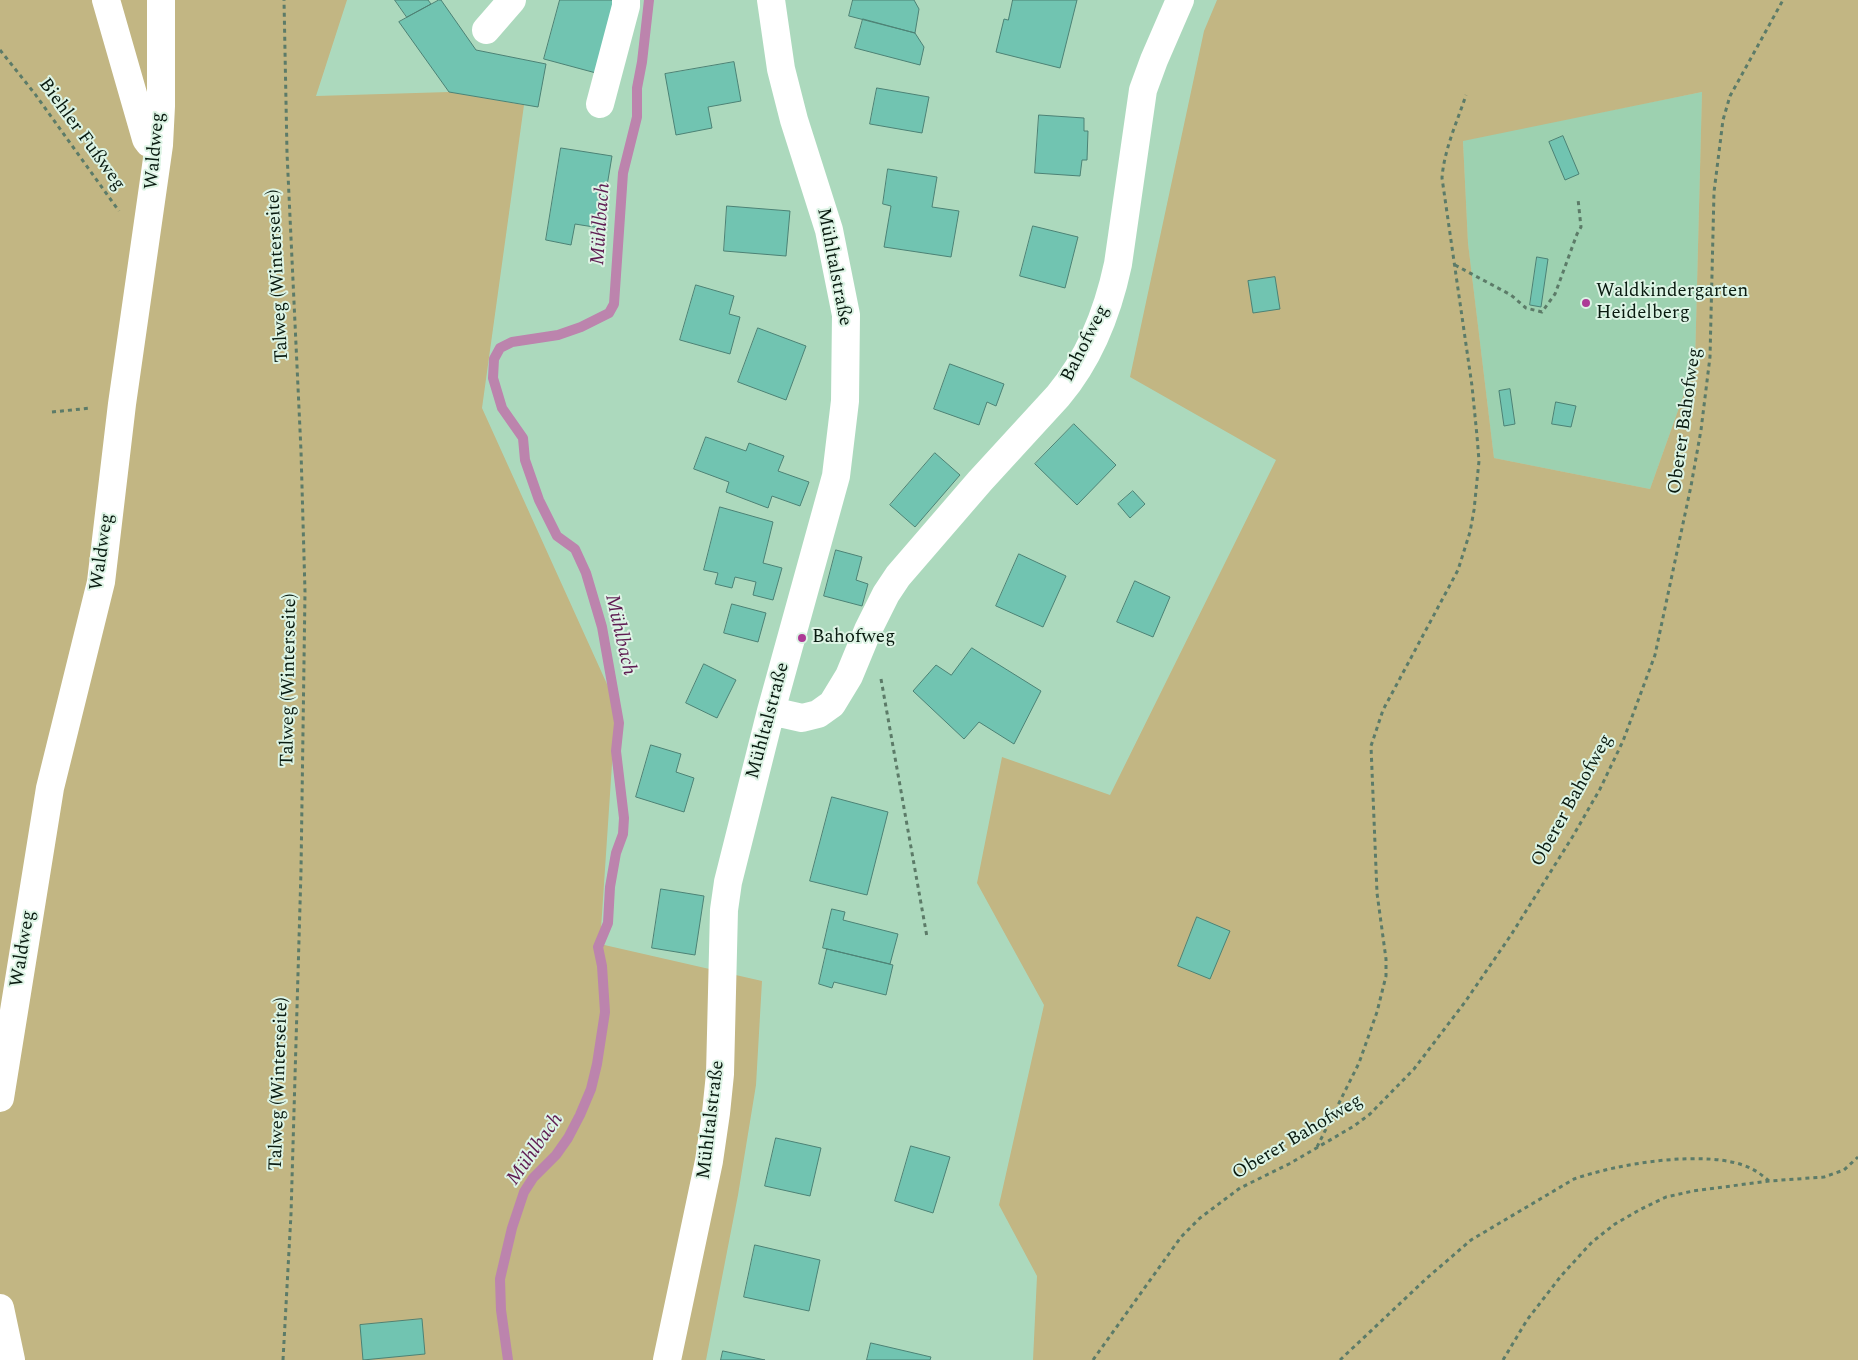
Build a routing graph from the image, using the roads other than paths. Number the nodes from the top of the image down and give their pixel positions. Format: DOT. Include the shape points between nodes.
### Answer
graph roads {
  1 [pos="106,0"];
  2 [pos="161,0"];
  3 [pos="512,0"];
  4 [pos="626,0"];
  5 [pos="771,0"];
  6 [pos="1180,0"];
  7 [pos="486,30"];
  8 [pos="600,104"];
  9 [pos="158,145"];
  10 [pos="771,711"];
  11 [pos="0,1098"];
  12 [pos="0,1308"];
  13 [pos="11,1360"];
  14 [pos="667,1360"];
  1 -- 9 [label="street" via="146,139"];
  2 -- 9 [label="street, Waldweg"];
  3 -- 7 [label="street"];
  4 -- 8 [label="street"];
  5 -- 10 [label="street, Mühltalstraße" via="781,69 829,230 846,315 845,401 836,476"];
  6 -- 10 [label="street, Bahofweg" via="1143,90 1113,289 1082,361 1058,396 898,576 832,704 818,714 802,718"];
  9 -- 11 [label="street, Waldweg" via="101,582 50,788"];
  10 -- 14 [label="street, Mühltalstraße" via="728,882 724,910 716,1113"];
  12 -- 13 [label="street"];
}
